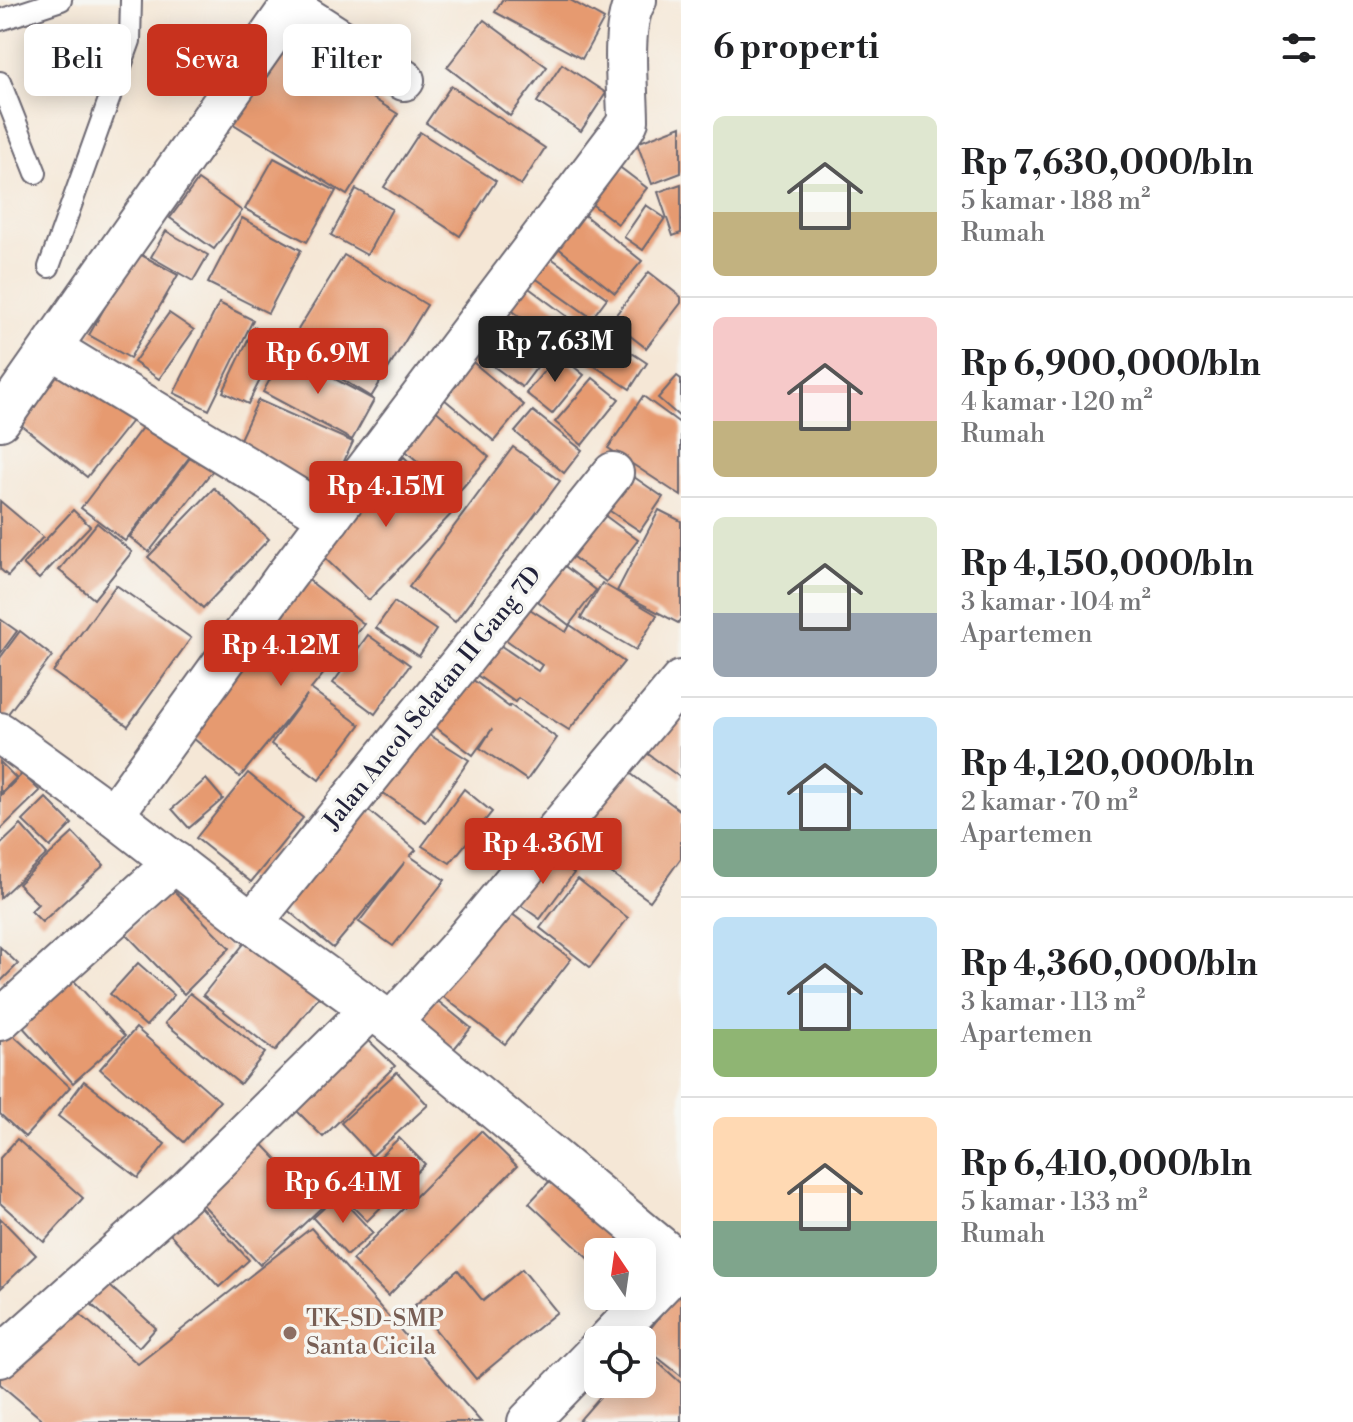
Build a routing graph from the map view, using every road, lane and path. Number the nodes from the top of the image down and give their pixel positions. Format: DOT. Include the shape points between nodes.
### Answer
graph roads {
  1 [pos="61,0"];
  2 [pos="131,0"];
  3 [pos="636,0"];
  4 [pos="293,3"];
  5 [pos="0,20"];
  6 [pos="323,24"];
  7 [pos="0,82"];
  8 [pos="36,173"];
  9 [pos="49,267"];
  10 [pos="51,348"];
  11 [pos="0,420"];
  12 [pos="613,473"];
  13 [pos="330,518"];
  14 [pos="681,681"];
  15 [pos="0,733"];
  16 [pos="113,815"];
  17 [pos="175,862"];
  18 [pos="252,923"];
  19 [pos="381,1016"];
  20 [pos="0,1020"];
  21 [pos="681,1264"];
  22 [pos="621,1326"];
  23 [pos="0,1357"];
  24 [pos="584,1364"];
  25 [pos="528,1422"];
  1 -- 5 [label="lane"];
  2 -- 9 [label="lane" via="130,41"];
  3 -- 13 [label="street" via="628,28 624,128"];
  4 -- 6 [label="street"];
  4 -- 10 [label="street"];
  7 -- 8 [label="lane"];
  10 -- 11 [label="street"];
  10 -- 13 [label="street"];
  12 -- 18 [label="street, Jalan Ancol Selatan II Gang 7D"];
  13 -- 16 [label="street"];
  14 -- 19 [label="street" via="455,952"];
  15 -- 16 [label="street"];
  16 -- 17 [label="street"];
  17 -- 18 [label="street"];
  17 -- 20 [label="street"];
  18 -- 19 [label="street"];
  19 -- 21 [label="street"];
  19 -- 23 [label="street"];
  21 -- 22 [label="street"];
  24 -- 25 [label="street"];
}
